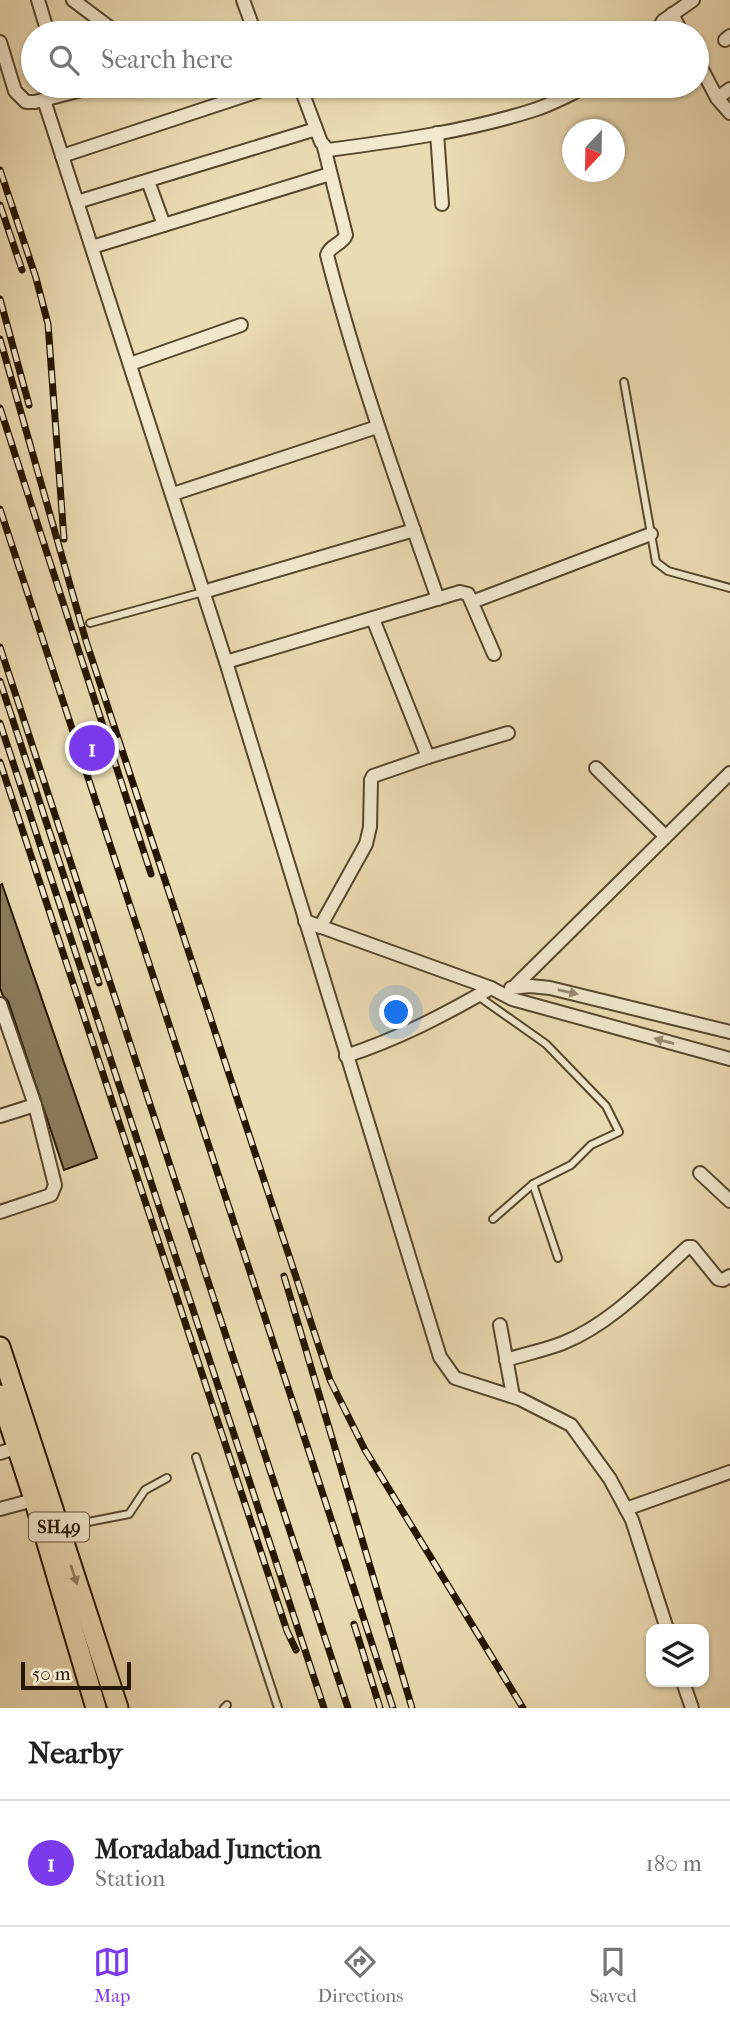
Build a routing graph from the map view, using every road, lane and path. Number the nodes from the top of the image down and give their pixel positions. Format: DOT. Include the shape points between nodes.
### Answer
graph roads {
  1 [pos="38,0"];
  2 [pos="73,0"];
  3 [pos="243,0"];
  4 [pos="693,0"];
  5 [pos="672,14"];
  6 [pos="44,21"];
  7 [pos="101,21"];
  8 [pos="250,21"];
  9 [pos="663,21"];
  10 [pos="676,21"];
  11 [pos="0,42"];
  12 [pos="709,83"];
  13 [pos="730,89"];
  14 [pos="48,98"];
  15 [pos="238,98"];
  16 [pos="304,98"];
  17 [pos="562,98"];
  18 [pos="717,98"];
  19 [pos="44,100"];
  20 [pos="730,113"];
  21 [pos="316,129"];
  22 [pos="437,133"];
  23 [pos="324,147"];
  24 [pos="62,156"];
  25 [pos="330,174"];
  26 [pos="148,181"];
  27 [pos="77,202"];
  28 [pos="442,204"];
  29 [pos="164,225"];
  30 [pos="92,247"];
  31 [pos="241,325"];
  32 [pos="130,364"];
  33 [pos="624,382"];
  34 [pos="377,427"];
  35 [pos="173,494"];
  36 [pos="414,530"];
  37 [pos="650,534"];
  38 [pos="730,588"];
  39 [pos="204,592"];
  40 [pos="438,599"];
  41 [pos="472,602"];
  42 [pos="373,619"];
  43 [pos="90,623"];
  44 [pos="494,654"];
  45 [pos="226,662"];
  46 [pos="508,733"];
  47 [pos="428,757"];
  48 [pos="596,768"];
  49 [pos="730,773"];
  50 [pos="665,836"];
  51 [pos="305,921"];
  52 [pos="320,927"];
  53 [pos="514,987"];
  54 [pos="496,990"];
  55 [pos="478,996"];
  56 [pos="0,1004"];
  57 [pos="730,1032"];
  58 [pos="346,1056"];
  59 [pos="730,1059"];
  60 [pos="35,1105"];
  61 [pos="0,1116"];
  62 [pos="700,1173"];
  63 [pos="533,1184"];
  64 [pos="730,1201"];
  65 [pos="0,1212"];
  66 [pos="493,1219"];
  67 [pos="558,1258"];
  68 [pos="730,1276"];
  69 [pos="499,1325"];
  70 [pos="0,1347"];
  71 [pos="506,1360"];
  72 [pos="0,1395"];
  73 [pos="513,1396"];
  74 [pos="9,1450"];
  75 [pos="196,1457"];
  76 [pos="730,1472"];
  77 [pos="167,1478"];
  78 [pos="41,1498"];
  79 [pos="0,1509"];
  80 [pos="626,1509"];
  81 [pos="59,1528"];
  82 [pos="665,1624"];
  83 [pos="685,1687"];
  84 [pos="96,1708"];
  85 [pos="118,1708"];
  86 [pos="278,1708"];
  87 [pos="692,1708"];
  1 -- 6 [label="street"];
  2 -- 7 [label="street"];
  3 -- 8 [label="street"];
  4 -- 5 [label="street"];
  5 -- 9 [label="street"];
  5 -- 10 [label="street"];
  11 -- 19 [label="street" via="20,98"];
  12 -- 18 [label="street"];
  13 -- 18 [label="street"];
  14 -- 19 [label="street"];
  15 -- 24 [label="street"];
  16 -- 21 [label="street"];
  17 -- 22 [label="street" via="536,110"];
  18 -- 20 [label="street"];
  19 -- 24 [label="street"];
  21 -- 23 [label="street"];
  21 -- 26 [label="street"];
  22 -- 23 [label="street"];
  22 -- 28 [label="street"];
  23 -- 25 [label="street"];
  24 -- 27 [label="street"];
  25 -- 29 [label="street"];
  25 -- 34 [label="street" via="346,235 327,255"];
  26 -- 27 [label="street"];
  26 -- 29 [label="street"];
  27 -- 30 [label="street"];
  29 -- 30 [label="street"];
  30 -- 32 [label="street"];
  31 -- 32 [label="street"];
  32 -- 35 [label="street"];
  33 -- 37 [label="lane"];
  34 -- 35 [label="street"];
  34 -- 36 [label="street"];
  35 -- 39 [label="street"];
  36 -- 39 [label="street"];
  36 -- 40 [label="street"];
  37 -- 38 [label="lane" via="661,568"];
  37 -- 41 [label="street"];
  39 -- 43 [label="lane"];
  39 -- 45 [label="street"];
  40 -- 41 [label="street" via="460,592 468,594"];
  40 -- 42 [label="street"];
  41 -- 44 [label="street"];
  42 -- 45 [label="street"];
  42 -- 47 [label="street"];
  45 -- 51 [label="street"];
  46 -- 47 [label="street"];
  47 -- 52 [label="street" via="373,776 366,844"];
  48 -- 50 [label="street"];
  49 -- 50 [label="street"];
  50 -- 53 [label="street"];
  51 -- 52 [label="street"];
  51 -- 58 [label="street"];
  52 -- 54 [label="street"];
  53 -- 54 [label="street"];
  53 -- 57 [label="street, one-way" via="550,988"];
  54 -- 55 [label="street"];
  59 -- 54 [label="street, one-way" via="512,999"];
  55 -- 58 [label="street" via="419,1028"];
  55 -- 63 [label="lane" via="546,1044 606,1106 618,1130 587,1148 571,1165"];
  56 -- 60 [label="street"];
  58 -- 73 [label="street" via="440,1357 455,1378"];
  60 -- 61 [label="street"];
  60 -- 65 [label="street" via="55,1191"];
  62 -- 64 [label="street"];
  63 -- 66 [label="lane"];
  63 -- 67 [label="lane"];
  68 -- 71 [label="street" via="718,1279 688,1247 591,1329"];
  69 -- 71 [label="street"];
  70 -- 78 [label="main road, SH49"];
  71 -- 73 [label="street"];
  72 -- 74 [label="main road, SH49"];
  73 -- 80 [label="street" via="571,1424"];
  74 -- 78 [label="main road, SH49"];
  75 -- 86 [label="lane"];
  76 -- 80 [label="street"];
  77 -- 81 [label="lane" via="145,1490 129,1514"];
  78 -- 79 [label="street"];
  78 -- 81 [label="main road, SH49"];
  78 -- 84 [label="main road, SH49"];
  80 -- 82 [label="street"];
  81 -- 85 [label="main road, SH49, one-way"];
  83 -- 87 [label="street"];
}
